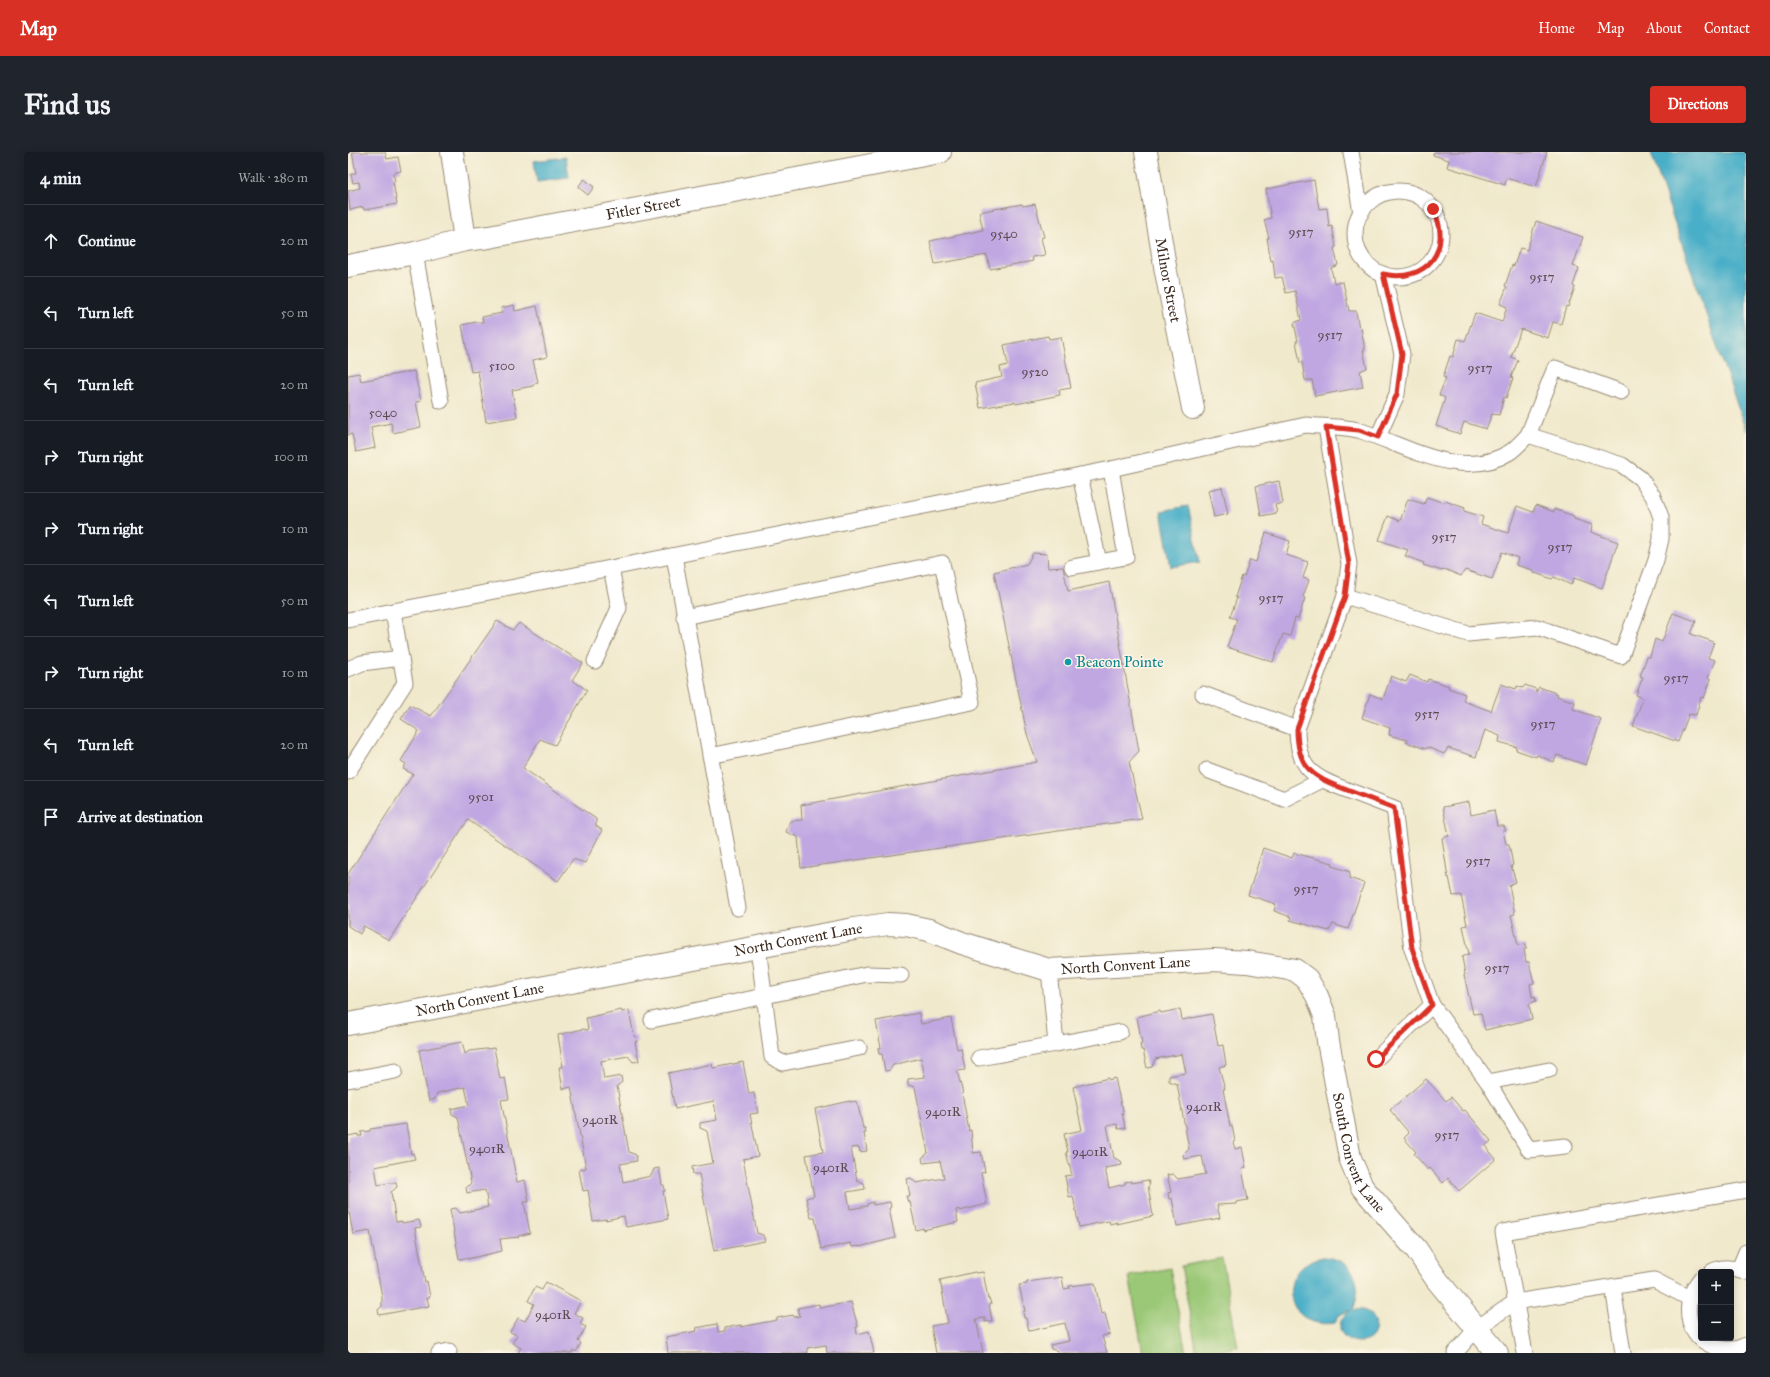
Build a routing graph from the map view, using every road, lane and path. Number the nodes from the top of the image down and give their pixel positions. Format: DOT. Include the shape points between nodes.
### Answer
graph roads {
  1 [pos="452,152"];
  2 [pos="940,152"];
  3 [pos="1146,152"];
  4 [pos="1351,152"];
  5 [pos="1362,213"];
  6 [pos="465,240"];
  7 [pos="416,253"];
  8 [pos="348,266"];
  9 [pos="1383,274"];
  10 [pos="1622,392"];
  11 [pos="441,401"];
  12 [pos="1193,408"];
  13 [pos="1326,427"];
  14 [pos="1528,435"];
  15 [pos="1378,437"];
  16 [pos="1111,469"];
  17 [pos="1080,475"];
  18 [pos="674,556"];
  19 [pos="1099,562"];
  20 [pos="1072,567"];
  21 [pos="611,568"];
  22 [pos="1345,596"];
  23 [pos="393,611"];
  24 [pos="684,617"];
  25 [pos="348,620"];
  26 [pos="401,658"];
  27 [pos="595,661"];
  28 [pos="348,669"];
  29 [pos="1202,694"];
  30 [pos="1297,729"];
  31 [pos="710,756"];
  32 [pos="1207,770"];
  33 [pos="348,772"];
  34 [pos="1322,780"];
  35 [pos="738,908"];
  36 [pos="758,947"];
  37 [pos="1247,962"];
  38 [pos="1049,970"];
  39 [pos="901,975"];
  40 [pos="765,996"];
  41 [pos="1432,1005"];
  42 [pos="652,1020"];
  43 [pos="348,1024"];
  44 [pos="1120,1032"];
  45 [pos="1056,1044"];
  46 [pos="859,1048"];
  47 [pos="980,1058"];
  48 [pos="1376,1059"];
  49 [pos="1549,1070"];
  50 [pos="395,1071"];
  51 [pos="348,1080"];
  52 [pos="1488,1082"];
  53 [pos="1565,1146"];
  54 [pos="1746,1190"];
  55 [pos="1746,1252"];
  56 [pos="1742,1271"];
  57 [pos="1698,1281"];
  58 [pos="1613,1287"];
  59 [pos="1689,1298"];
  60 [pos="1515,1302"];
  61 [pos="1477,1328"];
  62 [pos="1746,1345"];
  63 [pos="1455,1353"];
  64 [pos="1497,1353"];
  65 [pos="1525,1353"];
  66 [pos="1623,1353"];
  1 -- 6 [label="street"];
  2 -- 6 [label="street, Fitler Street"];
  3 -- 12 [label="street, Milnor Street"];
  4 -- 5 [label="lane"];
  5 -- 9 [label="lane" via="1357,224 1358,248 1372,268"];
  5 -- 9 [label="lane" via="1368,203 1378,196 1402,191 1425,200 1439,220 1440,244 1428,265 1406,276 1394,277"];
  6 -- 7 [label="street, Fitler Street"];
  7 -- 8 [label="street, Fitler Street"];
  7 -- 11 [label="lane"];
  9 -- 15 [label="lane" via="1402,354 1397,394"];
  10 -- 14 [label="lane" via="1555,368"];
  13 -- 15 [label="lane" via="1359,430"];
  13 -- 16 [label="lane" via="1306,425"];
  13 -- 22 [label="lane" via="1349,564"];
  14 -- 15 [label="lane" via="1510,452 1488,462 1464,464 1441,460"];
  14 -- 22 [label="lane" via="1622,465 1640,478 1653,496 1661,517 1661,539 1656,560 1621,656 1537,627 1468,634"];
  16 -- 17 [label="lane"];
  16 -- 19 [label="lane" via="1126,557"];
  17 -- 18 [label="lane"];
  17 -- 19 [label="lane"];
  18 -- 21 [label="lane"];
  18 -- 24 [label="lane"];
  19 -- 20 [label="lane"];
  21 -- 23 [label="lane"];
  21 -- 27 [label="lane" via="619,608"];
  22 -- 30 [label="lane"];
  23 -- 25 [label="lane"];
  23 -- 26 [label="lane"];
  24 -- 31 [label="lane"];
  24 -- 31 [label="lane" via="942,563 972,702"];
  26 -- 28 [label="lane" via="362,663"];
  26 -- 33 [label="lane" via="405,683"];
  29 -- 30 [label="lane"];
  30 -- 34 [label="lane" via="1297,744 1302,759 1310,771"];
  31 -- 35 [label="lane"];
  32 -- 34 [label="lane" via="1284,799"];
  34 -- 41 [label="lane" via="1394,808 1412,948"];
  36 -- 38 [label="street, North Convent Lane" via="854,929 888,924 906,925 929,930"];
  36 -- 40 [label="lane"];
  36 -- 43 [label="street, North Convent Lane"];
  37 -- 38 [label="street, North Convent Lane" via="1214,960"];
  37 -- 61 [label="street, South Convent Lane" via="1295,970 1307,979 1325,1016 1350,1158 1362,1187 1416,1249 1437,1280"];
  38 -- 45 [label="lane"];
  39 -- 40 [label="lane" via="867,974"];
  40 -- 42 [label="lane"];
  40 -- 46 [label="lane" via="772,1057 783,1063"];
  41 -- 48 [label="lane"];
  41 -- 52 [label="lane"];
  44 -- 45 [label="lane"];
  45 -- 47 [label="lane"];
  49 -- 52 [label="lane"];
  50 -- 51 [label="lane"];
  52 -- 53 [label="lane" via="1529,1150"];
  54 -- 60 [label="lane" via="1502,1232"];
  55 -- 56 [label="lane"];
  57 -- 59 [label="lane"];
  58 -- 59 [label="lane" via="1654,1280"];
  58 -- 60 [label="lane"];
  58 -- 66 [label="lane"];
  59 -- 62 [label="lane" via="1687,1311 1690,1323 1696,1334 1706,1343 1730,1350"];
  60 -- 61 [label="lane"];
  60 -- 65 [label="lane"];
  61 -- 63 [label="lane"];
  61 -- 64 [label="street, South Convent Lane"];
}
